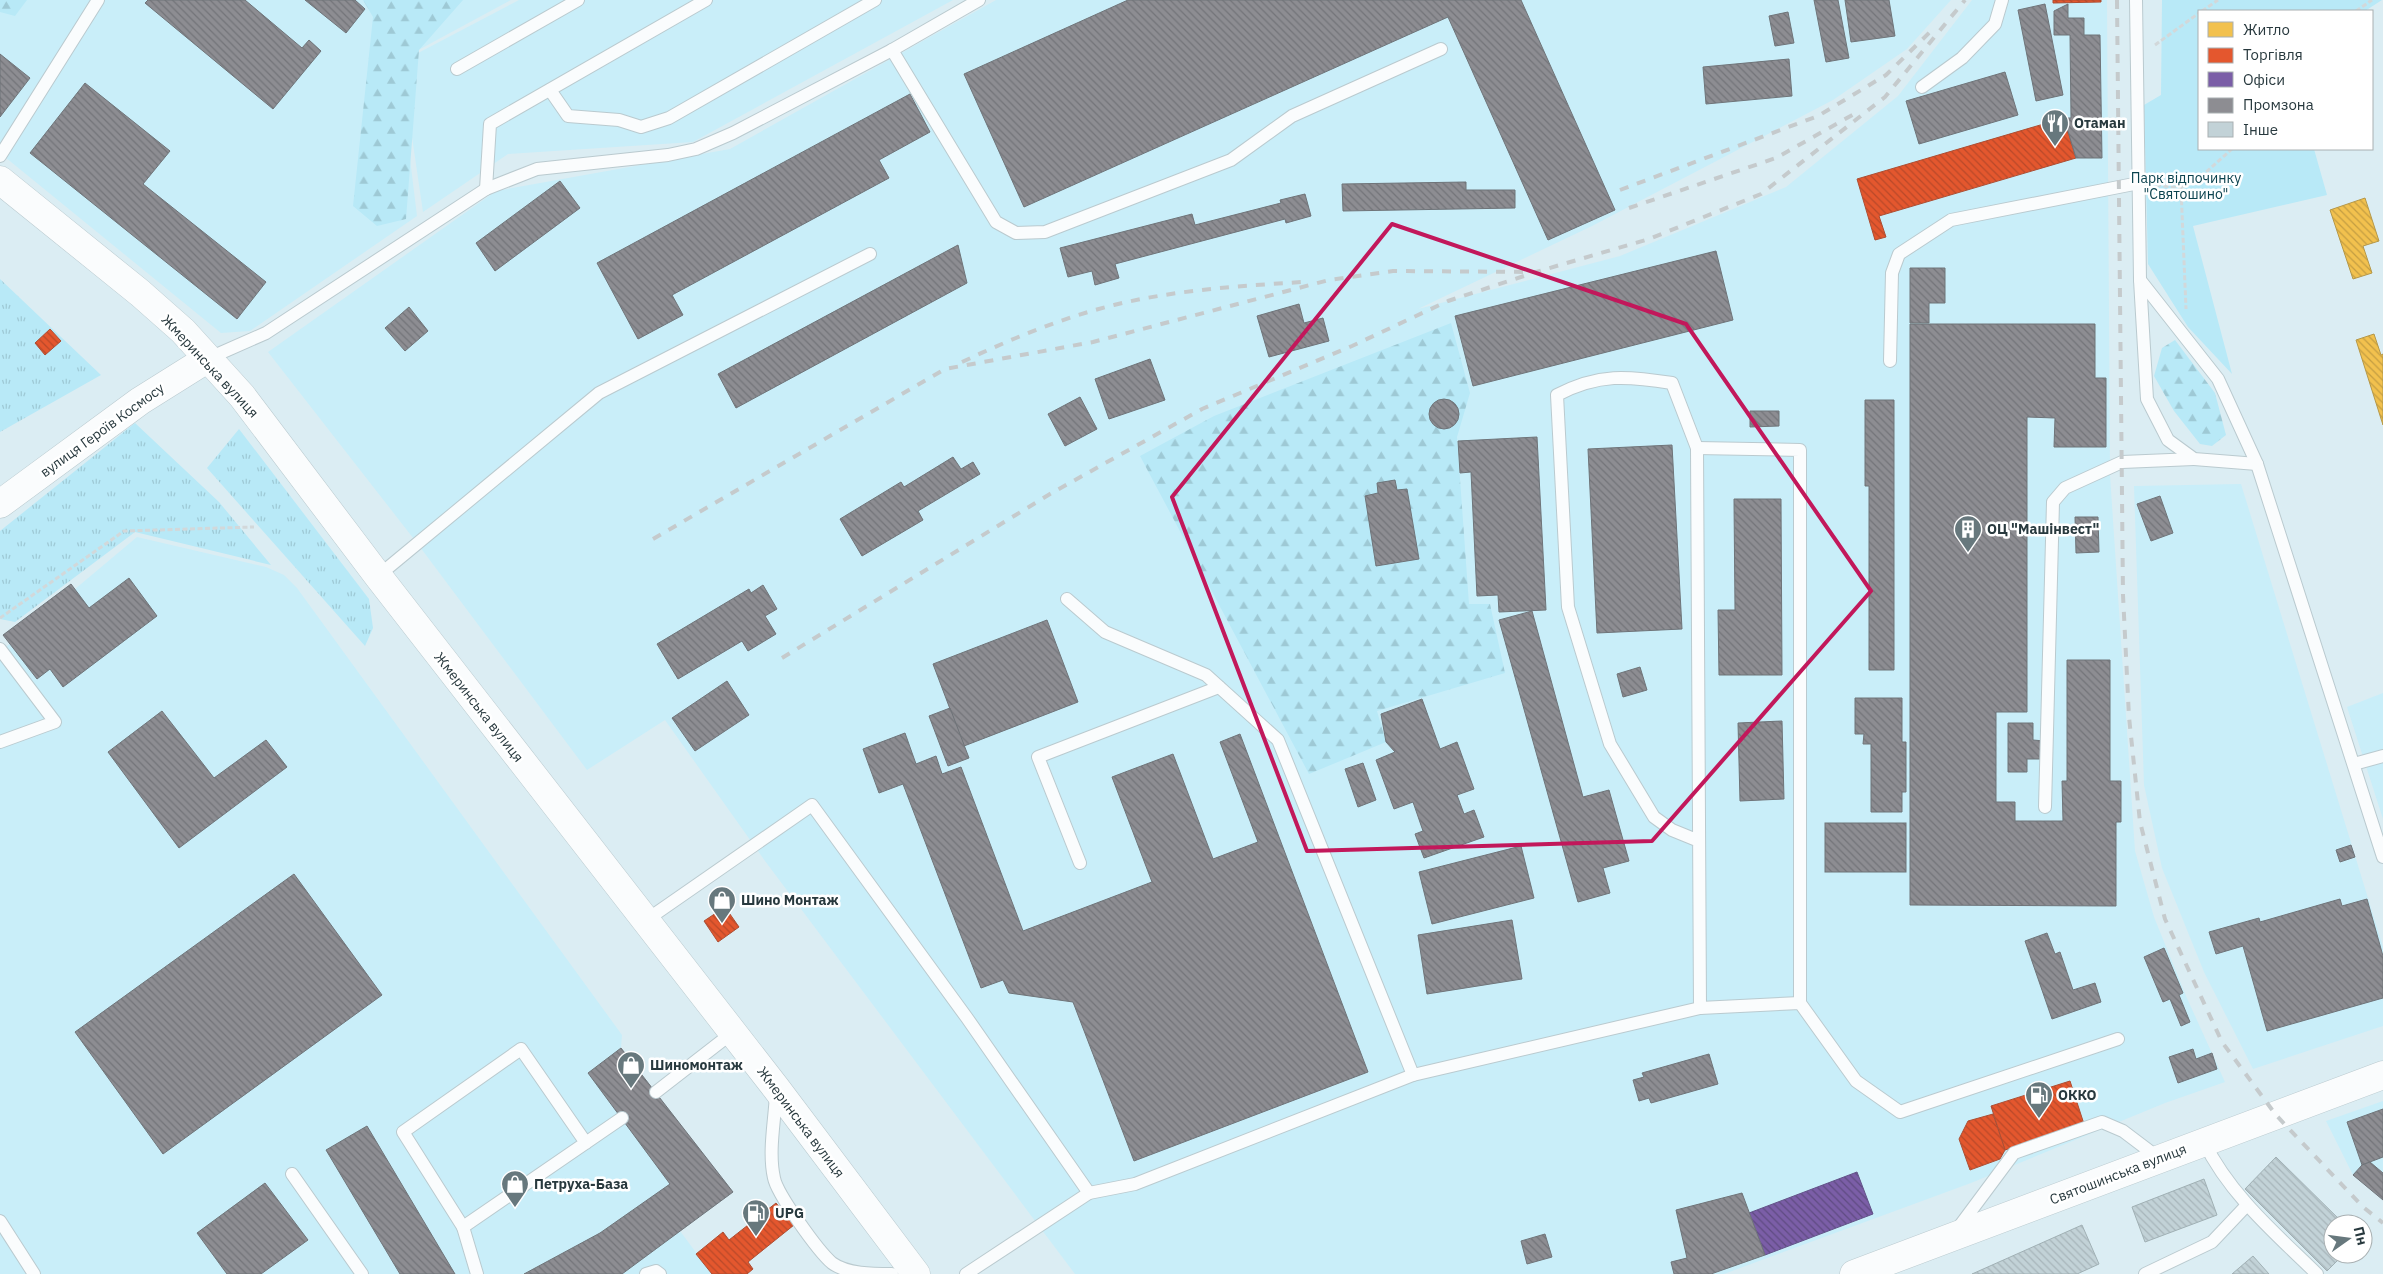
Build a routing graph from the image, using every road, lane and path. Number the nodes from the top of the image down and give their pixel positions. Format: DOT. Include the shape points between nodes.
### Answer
graph roads {
  1 [pos="98,0"];
  2 [pos="578,0"];
  3 [pos="706,0"];
  4 [pos="875,0"];
  5 [pos="980,0"];
  6 [pos="2002,0"];
  7 [pos="2136,0"];
  8 [pos="2218,0"];
  9 [pos="2372,0"];
  10 [pos="2203,10"];
  11 [pos="2357,10"];
  12 [pos="2198,15"];
  13 [pos="1442,49"];
  14 [pos="892,50"];
  15 [pos="2137,57"];
  16 [pos="457,69"];
  17 [pos="1922,88"];
  18 [pos="550,90"];
  19 [pos="2231,150"];
  20 [pos="0,156"];
  21 [pos="0,180"];
  22 [pos="2139,182"];
  23 [pos="2181,188"];
  24 [pos="486,189"];
  25 [pos="870,254"];
  26 [pos="2140,280"];
  27 [pos="2187,340"];
  28 [pos="207,359"];
  29 [pos="1890,361"];
  30 [pos="1696,448"];
  31 [pos="2194,459"];
  32 [pos="2257,464"];
  33 [pos="0,504"];
  34 [pos="254,527"];
  35 [pos="378,576"];
  36 [pos="1067,599"];
  37 [pos="0,618"];
  38 [pos="0,649"];
  39 [pos="1220,687"];
  40 [pos="0,742"];
  41 [pos="2383,756"];
  42 [pos="2354,764"];
  43 [pos="2046,806"];
  44 [pos="1699,840"];
  45 [pos="2383,857"];
  46 [pos="1080,863"];
  47 [pos="645,921"];
  48 [pos="1800,1004"];
  49 [pos="1700,1008"];
  50 [pos="732,1033"];
  51 [pos="2118,1038"];
  52 [pos="2383,1075"];
  53 [pos="1413,1076"];
  54 [pos="776,1088"];
  55 [pos="656,1092"];
  56 [pos="622,1118"];
  57 [pos="2204,1142"];
  58 [pos="586,1143"];
  59 [pos="2160,1159"];
  60 [pos="292,1174"];
  61 [pos="1089,1193"];
  62 [pos="2246,1205"];
  63 [pos="0,1221"];
  64 [pos="463,1227"];
  65 [pos="1951,1238"];
  66 [pos="974,1273"];
  67 [pos="34,1274"];
  68 [pos="362,1274"];
  69 [pos="477,1274"];
  70 [pos="646,1274"];
  71 [pos="660,1274"];
  72 [pos="892,1274"];
  73 [pos="916,1274"];
  74 [pos="1854,1274"];
  75 [pos="2145,1274"];
  76 [pos="2317,1274"];
  1 -- 20 [label="lane"];
  2 -- 16 [label="lane"];
  3 -- 18 [label="lane"];
  4 -- 18 [label="lane" via="669,118 641,127 619,120 568,116"];
  5 -- 14 [label="lane"];
  6 -- 17 [label="lane" via="1995,24 1962,58"];
  7 -- 15 [label="lane"];
  8 -- 10 [label="path"];
  9 -- 11 [label="path"];
  12 -- 15 [label="path"];
  13 -- 14 [label="lane" via="1292,116 1231,160 1045,232 1016,233 996,222"];
  14 -- 24 [label="lane" via="696,149 668,156 537,169"];
  15 -- 22 [label="lane"];
  18 -- 24 [label="lane" via="490,124"];
  19 -- 23 [label="path" via="2204,174"];
  21 -- 28 [label="main road, Жмеринська вулиця" via="140,293 183,331"];
  22 -- 23 [label="path"];
  22 -- 26 [label="lane"];
  22 -- 29 [label="lane" via="1951,220 1899,254 1892,273"];
  23 -- 27 [label="path"];
  24 -- 28 [label="lane" via="273,328"];
  25 -- 35 [label="lane" via="599,393"];
  26 -- 27 [label="lane"];
  26 -- 31 [label="lane" via="2147,399 2168,440"];
  27 -- 32 [label="lane" via="2218,379"];
  28 -- 33 [label="main road, вулиця Героїв Космосу" via="140,401"];
  28 -- 35 [label="main road, Жмеринська вулиця" via="242,396"];
  30 -- 44 [label="lane"];
  30 -- 44 [label="lane" via="1672,383 1628,376 1579,383 1557,395 1568,607 1610,744 1654,817 1672,830"];
  30 -- 48 [label="lane" via="1800,450"];
  31 -- 32 [label="lane"];
  31 -- 43 [label="lane" via="2122,462 2065,488 2053,502"];
  32 -- 42 [label="lane"];
  34 -- 37 [label="path" via="124,531"];
  35 -- 47 [label="main road, Жмеринська вулиця"];
  36 -- 39 [label="lane" via="1105,632 1206,675"];
  38 -- 40 [label="lane" via="56,722"];
  39 -- 46 [label="lane" via="1038,757"];
  39 -- 53 [label="lane" via="1278,740"];
  41 -- 42 [label="lane"];
  42 -- 45 [label="lane"];
  44 -- 49 [label="lane"];
  47 -- 50 [label="main road, Жмеринська вулиця"];
  47 -- 61 [label="lane" via="812,805"];
  48 -- 49 [label="lane"];
  48 -- 51 [label="lane" via="1856,1081 1900,1112"];
  49 -- 53 [label="lane"];
  50 -- 54 [label="main road, Жмеринська вулиця"];
  50 -- 55 [label="lane"];
  52 -- 57 [label="main road, Святошинська вулиця"];
  53 -- 61 [label="lane" via="1135,1184"];
  54 -- 72 [label="lane" via="772,1168 782,1196 832,1263 847,1270"];
  54 -- 73 [label="main road, Жмеринська вулиця"];
  56 -- 58 [label="lane"];
  57 -- 59 [label="main road, Святошинська вулиця"];
  57 -- 62 [label="lane"];
  58 -- 64 [label="lane"];
  58 -- 64 [label="lane" via="521,1049 403,1132"];
  59 -- 65 [label="main road, Святошинська вулиця"];
  59 -- 65 [label="lane" via="2123,1131 2102,1122 2014,1153"];
  60 -- 68 [label="lane"];
  61 -- 66 [label="lane"];
  62 -- 75 [label="lane" via="2212,1242"];
  62 -- 76 [label="lane"];
  63 -- 67 [label="lane"];
  64 -- 69 [label="lane"];
  65 -- 74 [label="main road, Святошинська вулиця"];
  70 -- 71 [label="lane" via="656,1271"];
}
